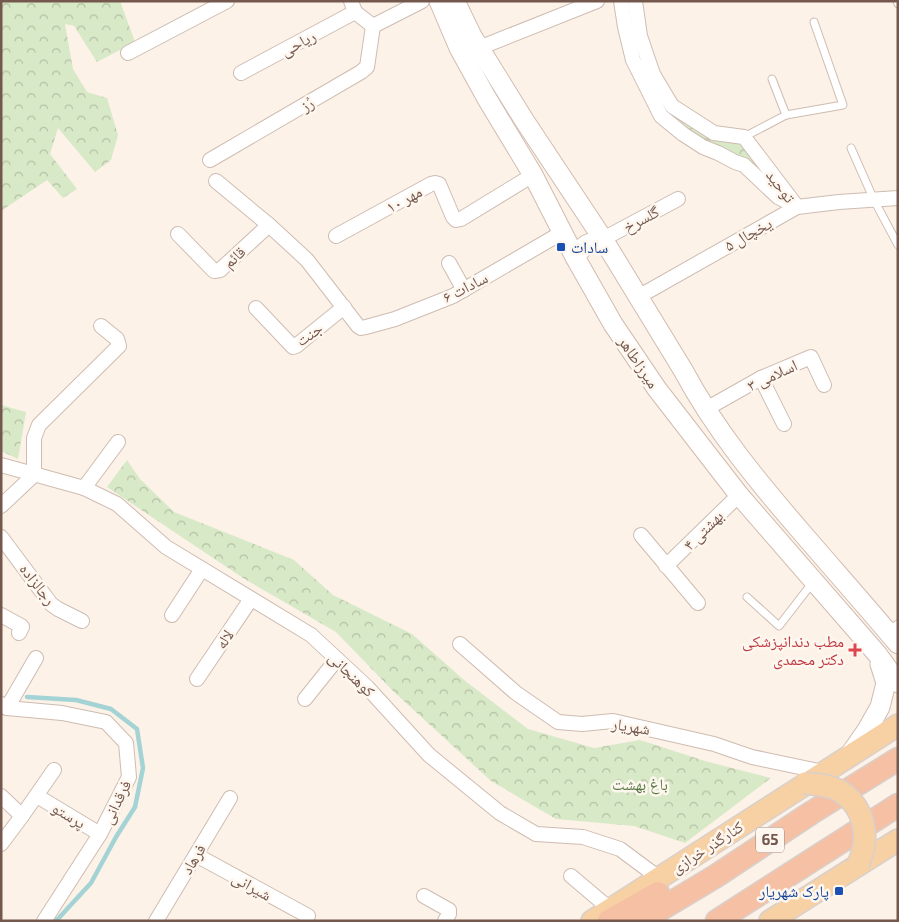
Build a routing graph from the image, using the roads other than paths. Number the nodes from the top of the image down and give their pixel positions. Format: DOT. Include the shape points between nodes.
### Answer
graph roads {
  1 [pos="227,1"];
  2 [pos="422,1"];
  3 [pos="439,1"];
  4 [pos="455,1"];
  5 [pos="597,1"];
  6 [pos="621,1"];
  7 [pos="635,1"];
  8 [pos="353,7"];
  9 [pos="814,22"];
  10 [pos="374,26"];
  11 [pos="479,48"];
  12 [pos="128,53"];
  13 [pos="241,73"];
  14 [pos="772,79"];
  15 [pos="672,106"];
  16 [pos="786,115"];
  17 [pos="661,116"];
  18 [pos="714,133"];
  19 [pos="744,137"];
  20 [pos="703,147"];
  21 [pos="851,148"];
  22 [pos="210,160"];
  23 [pos="533,175"];
  24 [pos="216,181"];
  25 [pos="898,198"];
  26 [pos="678,199"];
  27 [pos="874,200"];
  28 [pos="797,207"];
  29 [pos="269,225"];
  30 [pos="563,232"];
  31 [pos="178,234"];
  32 [pos="336,236"];
  33 [pos="603,239"];
  34 [pos="898,245"];
  35 [pos="575,257"];
  36 [pos="449,263"];
  37 [pos="464,290"];
  38 [pos="638,296"];
  39 [pos="256,308"];
  40 [pos="344,308"];
  41 [pos="101,326"];
  42 [pos="683,370"];
  43 [pos="760,378"];
  44 [pos="824,385"];
  45 [pos="657,389"];
  46 [pos="706,409"];
  47 [pos="784,424"];
  48 [pos="118,442"];
  49 [pos="1,465"];
  50 [pos="34,475"];
  51 [pos="84,488"];
  52 [pos="739,495"];
  53 [pos="1,506"];
  54 [pos="641,535"];
  55 [pos="1,537"];
  56 [pos="666,566"];
  57 [pos="202,569"];
  58 [pos="814,582"];
  59 [pos="748,597"];
  60 [pos="251,599"];
  61 [pos="698,603"];
  62 [pos="1,615"];
  63 [pos="172,615"];
  64 [pos="82,622"];
  65 [pos="18,633"];
  66 [pos="895,635"];
  67 [pos="460,644"];
  68 [pos="878,656"];
  69 [pos="36,658"];
  70 [pos="337,659"];
  71 [pos="197,679"];
  72 [pos="898,683"];
  73 [pos="305,699"];
  74 [pos="4,706"];
  75 [pos="898,725"];
  76 [pos="849,756"];
  77 [pos="898,759"];
  78 [pos="54,770"];
  79 [pos="824,772"];
  80 [pos="805,783"];
  81 [pos="1,796"];
  82 [pos="37,796"];
  83 [pos="230,798"];
  84 [pos="826,804"];
  85 [pos="898,805"];
  86 [pos="22,816"];
  87 [pos="100,834"];
  88 [pos="1,844"];
  89 [pos="894,844"];
  90 [pos="196,855"];
  91 [pos="858,865"];
  92 [pos="571,876"];
  93 [pos="659,878"];
  94 [pos="424,896"];
  95 [pos="610,915"];
  96 [pos="308,916"];
  97 [pos="774,919"];
  98 [pos="44,921"];
  99 [pos="156,921"];
  100 [pos="445,921"];
  101 [pos="592,921"];
  102 [pos="641,921"];
  103 [pos="718,921"];
  1 -- 12 [label="street"];
  2 -- 10 [label="street"];
  3 -- 23 [label="main road, میرزاطاهر" via="459,48"];
  4 -- 11 [label="main road, میرزاطاهر"];
  5 -- 11 [label="street"];
  6 -- 17 [label="street, توحید" via="633,60"];
  7 -- 15 [label="street" via="640,36 653,74"];
  8 -- 10 [label="street"];
  8 -- 13 [label="street, ریاحی"];
  9 -- 16 [label="lane" via="843,105"];
  10 -- 22 [label="street, رُز" via="366,67 361,72"];
  11 -- 33 [label="main road, میرزاطاهر"];
  14 -- 16 [label="lane"];
  15 -- 17 [label="street"];
  15 -- 18 [label="street"];
  16 -- 19 [label="lane"];
  17 -- 20 [label="street, توحید"];
  18 -- 19 [label="street"];
  18 -- 20 [label="street"];
  19 -- 28 [label="street, توحید"];
  20 -- 28 [label="street, توحید" via="744,165 778,197"];
  21 -- 27 [label="lane"];
  23 -- 30 [label="main road, میرزاطاهر"];
  23 -- 32 [label="street, مهر ۱۰" via="456,220 435,183"];
  24 -- 29 [label="street"];
  25 -- 27 [label="street, یخچال ۵"];
  26 -- 33 [label="street, گلسرخ"];
  27 -- 28 [label="street, یخچال ۵"];
  27 -- 34 [label="lane"];
  28 -- 38 [label="street, یخچال ۵"];
  29 -- 31 [label="street, قائم" via="217,271"];
  29 -- 40 [label="street" via="307,260"];
  30 -- 35 [label="main road, میرزاطاهر"];
  30 -- 37 [label="street, سادات ۶"];
  33 -- 35 [label="main road" via="588,243"];
  33 -- 38 [label="main road, میرزاطاهر"];
  35 -- 45 [label="main road, میرزاطاهر" via="613,324"];
  36 -- 37 [label="street"];
  37 -- 40 [label="street, سادات ۶" via="395,319 361,328"];
  38 -- 42 [label="main road, میرزاطاهر"];
  39 -- 40 [label="street, جنت" via="293,346"];
  41 -- 50 [label="street" via="117,339 118,346 39,425 34,438"];
  42 -- 45 [label="main road" via="678,382"];
  42 -- 46 [label="main road, میرزاطاهر"];
  43 -- 44 [label="street, اسلامی ۳" via="811,357"];
  43 -- 46 [label="street, اسلامی ۳"];
  43 -- 47 [label="street"];
  45 -- 52 [label="main road, میرزاطاهر"];
  46 -- 66 [label="main road, میرزاطاهر" via="764,489"];
  48 -- 51 [label="street"];
  49 -- 50 [label="street, کوهنجانی"];
  50 -- 51 [label="street, کوهنجانی"];
  50 -- 53 [label="street"];
  51 -- 57 [label="street, کوهنجانی" via="117,504 166,547"];
  52 -- 56 [label="street, بهشتی ۴"];
  52 -- 58 [label="main road, میرزاطاهر"];
  54 -- 56 [label="street"];
  55 -- 64 [label="street, رجالزاده" via="51,604"];
  56 -- 61 [label="street"];
  57 -- 60 [label="street, کوهنجانی"];
  57 -- 63 [label="street"];
  58 -- 59 [label="lane" via="779,626"];
  58 -- 68 [label="main road, میرزاطاهر"];
  60 -- 70 [label="street, کوهنجانی" via="311,635"];
  60 -- 71 [label="street, لاله"];
  62 -- 65 [label="street" via="21,626"];
  67 -- 79 [label="street, شهریار" via="516,693 558,722 613,721"];
  68 -- 72 [label="main road, میرزاطاهر"];
  68 -- 76 [label="main road" via="886,683 880,707"];
  69 -- 74 [label="street"];
  70 -- 73 [label="street"];
  70 -- 93 [label="street, کوهنجانی" via="429,755 500,813 536,834 583,837 620,849"];
  74 -- 87 [label="street, فرقدانی" via="106,722 126,742 129,777"];
  75 -- 76 [label="main road, کنارگذر خرازی"];
  76 -- 79 [label="main road, کنارگذر خرازی"];
  77 -- 84 [label="highway, 65"];
  78 -- 82 [label="street"];
  79 -- 80 [label="main road, کنارگذر خرازی"];
  80 -- 91 [label="main road, bridge" via="840,791 857,806 863,824 864,846"];
  80 -- 93 [label="main road, کنارگذر خرازی"];
  81 -- 86 [label="street"];
  82 -- 86 [label="street"];
  82 -- 87 [label="street, پرستو"];
  83 -- 90 [label="street, فرهاد"];
  84 -- 95 [label="highway" via="782,822"];
  84 -- 102 [label="highway, 65"];
  85 -- 103 [label="highway, 65"];
  86 -- 88 [label="street"];
  87 -- 98 [label="street, فرقدانی"];
  89 -- 91 [label="main road"];
  90 -- 96 [label="street, شیرانی"];
  90 -- 99 [label="street, فرهاد"];
  91 -- 97 [label="main road"];
  92 -- 95 [label="street"];
  93 -- 95 [label="main road, کنارگذر خرازی"];
  94 -- 100 [label="street" via="449,910"];
  95 -- 101 [label="main road, کنارگذر خرازی"];
}
